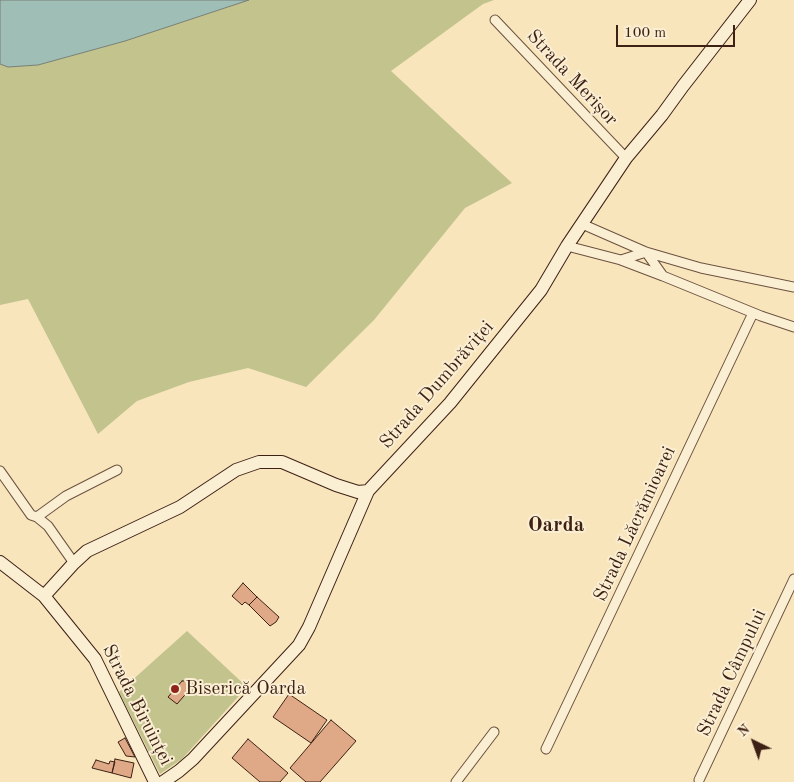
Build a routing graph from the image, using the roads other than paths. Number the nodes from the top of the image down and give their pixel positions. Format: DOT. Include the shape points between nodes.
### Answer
graph roads {
  1 [pos="750,0"];
  2 [pos="495,20"];
  3 [pos="626,158"];
  4 [pos="582,224"];
  5 [pos="567,246"];
  6 [pos="646,252"];
  7 [pos="621,260"];
  8 [pos="663,276"];
  9 [pos="794,287"];
  10 [pos="753,313"];
  11 [pos="794,327"];
  12 [pos="117,470"];
  13 [pos="0,471"];
  14 [pos="368,491"];
  15 [pos="37,517"];
  16 [pos="0,562"];
  17 [pos="74,563"];
  18 [pos="794,579"];
  19 [pos="44,596"];
  20 [pos="494,732"];
  21 [pos="546,749"];
  22 [pos="699,780"];
  23 [pos="155,782"];
  24 [pos="163,782"];
  25 [pos="456,782"];
  1 -- 3 [label="main road, Strada Dumbrăviței"];
  2 -- 3 [label="street, Strada Merișor"];
  3 -- 4 [label="main road, Strada Dumbrăviței"];
  4 -- 5 [label="main road, Strada Dumbrăviței"];
  4 -- 6 [label="street"];
  5 -- 7 [label="street"];
  5 -- 14 [label="main road, Strada Dumbrăviței" via="541,290 450,403"];
  6 -- 7 [label="street"];
  6 -- 8 [label="street"];
  6 -- 9 [label="street" via="701,268"];
  7 -- 8 [label="street"];
  8 -- 10 [label="street"];
  10 -- 11 [label="street"];
  10 -- 21 [label="street, Strada Lăcrămioarei"];
  12 -- 15 [label="street" via="66,496"];
  13 -- 15 [label="street" via="30,515"];
  14 -- 17 [label="main road" via="358,492 336,485 282,462 259,462 236,470 180,507 87,551"];
  14 -- 24 [label="main road, Strada Dumbrăviței" via="299,644 193,759"];
  15 -- 17 [label="street" via="48,526"];
  16 -- 19 [label="main road, Strada Biruinței"];
  17 -- 19 [label="main road"];
  18 -- 22 [label="street, Strada Câmpului"];
  19 -- 23 [label="main road, Strada Biruinței" via="95,659"];
  20 -- 25 [label="street"];
}
